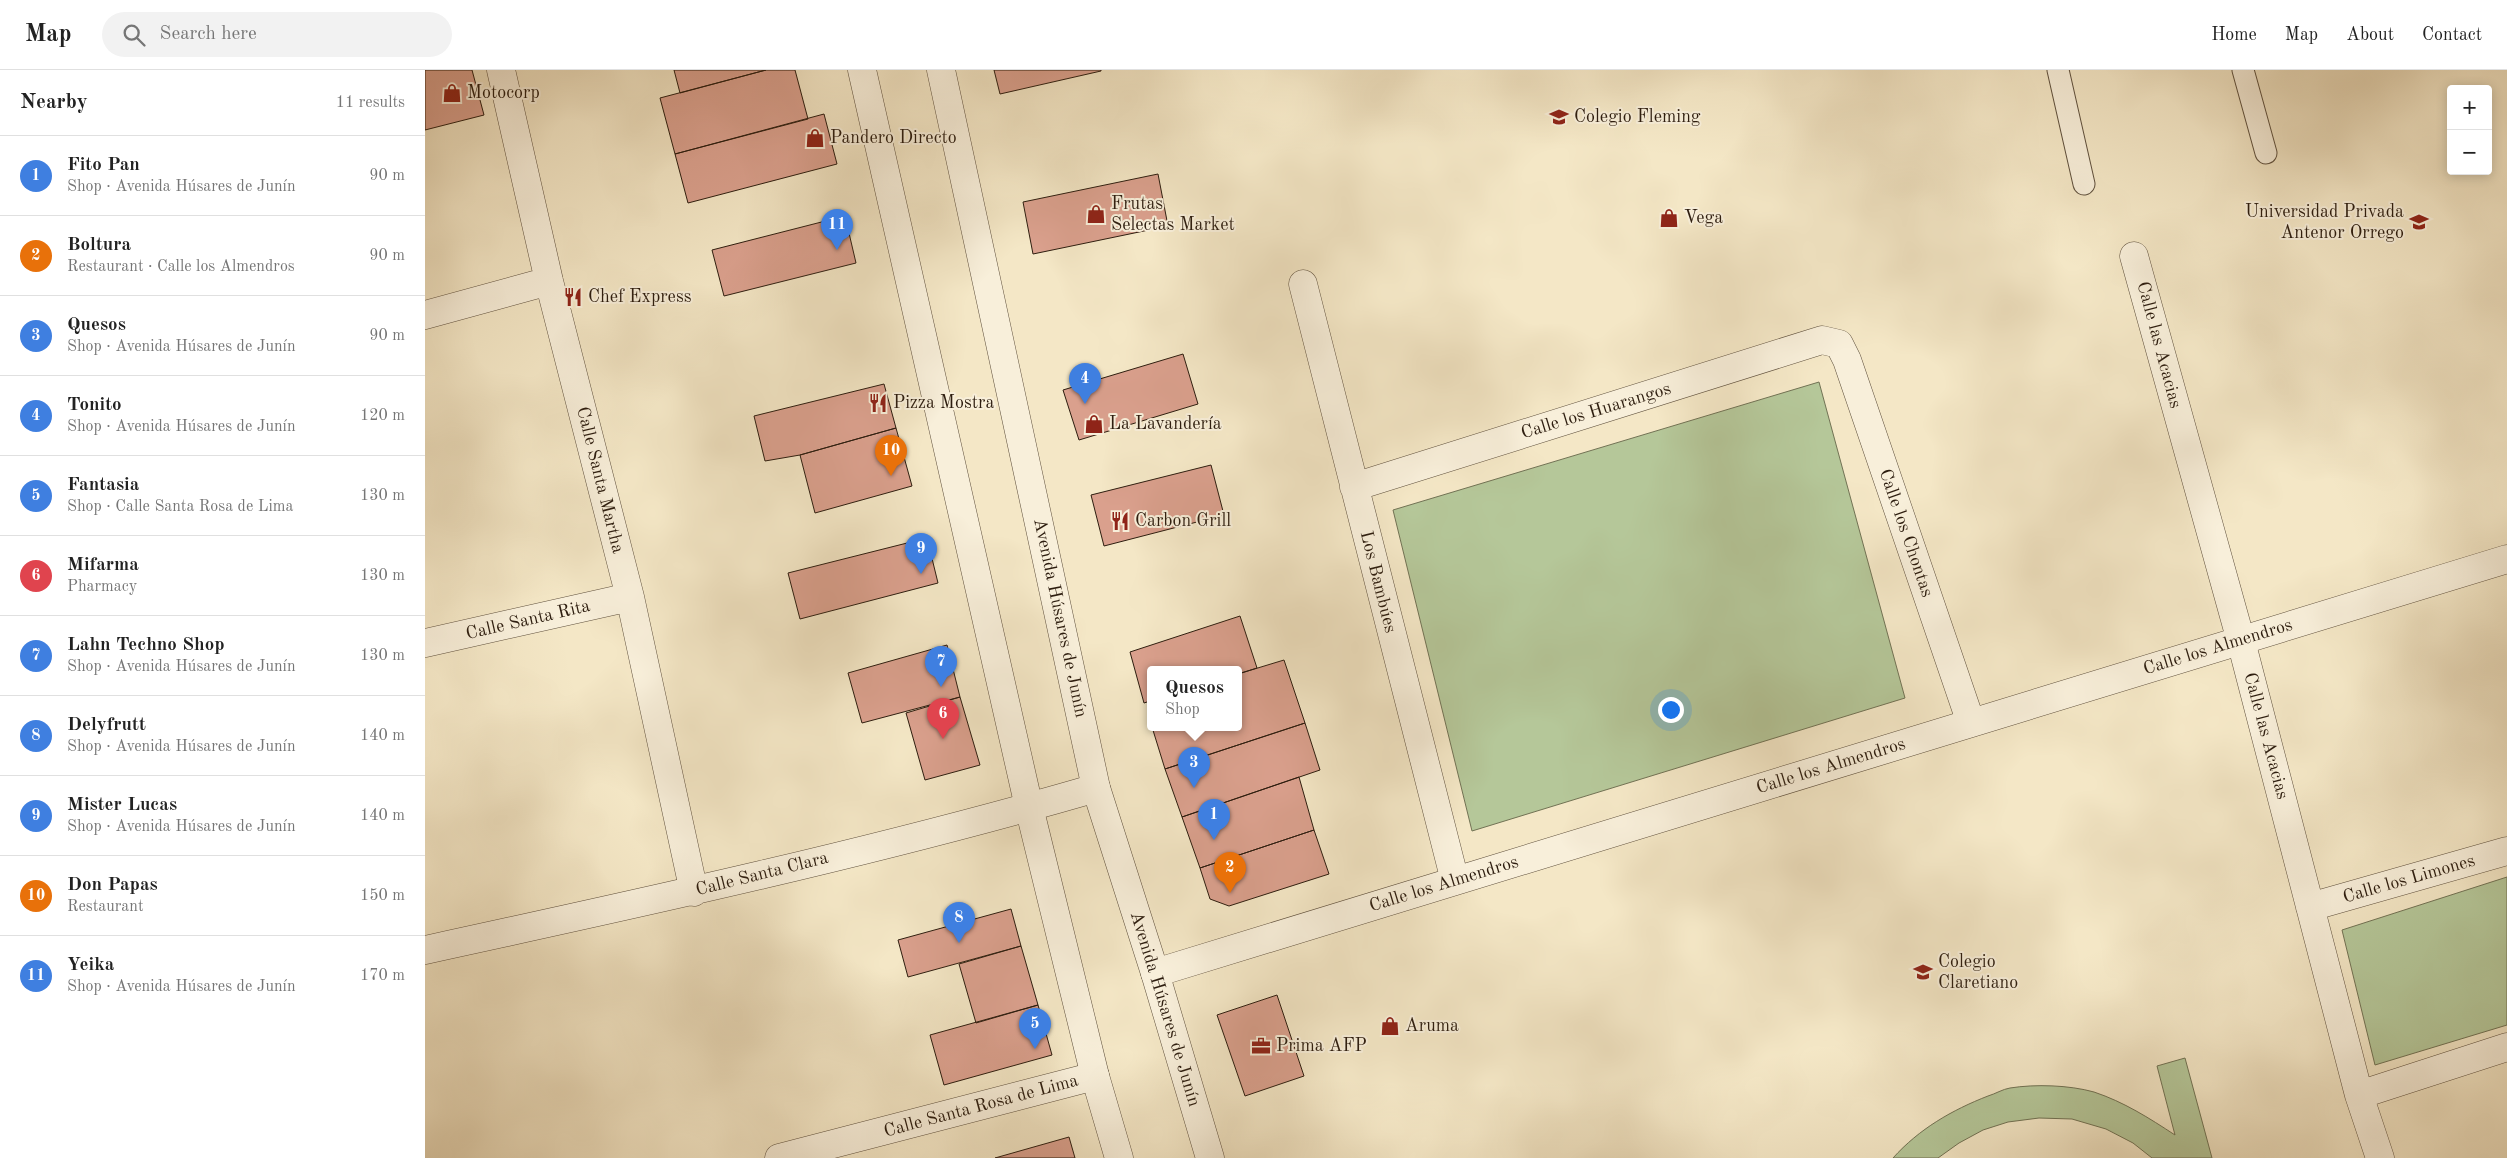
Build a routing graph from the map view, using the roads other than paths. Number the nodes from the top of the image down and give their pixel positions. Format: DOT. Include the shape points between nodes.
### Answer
graph roads {
  1 [pos="501,70"];
  2 [pos="862,70"];
  3 [pos="941,70"];
  4 [pos="2058,70"];
  5 [pos="2243,70"];
  6 [pos="2266,153"];
  7 [pos="2084,184"];
  8 [pos="2134,256"];
  9 [pos="549,280"];
  10 [pos="1303,284"];
  11 [pos="425,315"];
  12 [pos="1839,344"];
  13 [pos="1354,486"];
  14 [pos="2507,559"];
  15 [pos="630,597"];
  16 [pos="2241,640"];
  17 [pos="425,643"];
  18 [pos="1971,723"];
  19 [pos="1097,788"];
  20 [pos="1029,807"];
  21 [pos="2507,852"];
  22 [pos="1455,881"];
  23 [pos="694,892"];
  24 [pos="2310,908"];
  25 [pos="425,950"];
  26 [pos="1155,973"];
  27 [pos="2507,1047"];
  28 [pos="1095,1076"];
  29 [pos="2359,1095"];
  30 [pos="795,1156"];
  31 [pos="1119,1158"];
  32 [pos="1210,1158"];
  33 [pos="2380,1158"];
  1 -- 9 [label="street, Calle Santa Martha"];
  2 -- 20 [label="street"];
  3 -- 19 [label="street, Avenida Húsares de Junín"];
  4 -- 7 [label="lane"];
  5 -- 6 [label="lane"];
  8 -- 16 [label="street, Calle las Acacias"];
  9 -- 11 [label="street"];
  9 -- 15 [label="street, Calle Santa Martha"];
  10 -- 13 [label="street, Los Bambúes"];
  12 -- 13 [label="street, Calle los Huarangos" via="1822,340"];
  12 -- 18 [label="street, Calle los Chontas"];
  13 -- 22 [label="street, Los Bambúes"];
  14 -- 16 [label="street, Calle los Almendros"];
  15 -- 17 [label="street, Calle Santa Rita"];
  15 -- 23 [label="street, Calle Santa Martha"];
  16 -- 18 [label="street, Calle los Almendros"];
  16 -- 24 [label="street, Calle las Acacias"];
  18 -- 22 [label="street, Calle los Almendros"];
  19 -- 20 [label="street, Calle Santa Clara"];
  19 -- 26 [label="street, Avenida Húsares de Junín"];
  20 -- 23 [label="street, Calle Santa Clara"];
  20 -- 28 [label="street"];
  21 -- 24 [label="street, Calle los Limones"];
  22 -- 26 [label="street, Calle los Almendros"];
  23 -- 25 [label="street, Calle Santa Clara"];
  24 -- 29 [label="street, Calle las Acacias"];
  26 -- 32 [label="street, Avenida Húsares de Junín"];
  27 -- 29 [label="street"];
  28 -- 30 [label="street, Calle Santa Rosa de Lima"];
  28 -- 31 [label="street"];
  29 -- 33 [label="street, Calle las Acacias"];
}
